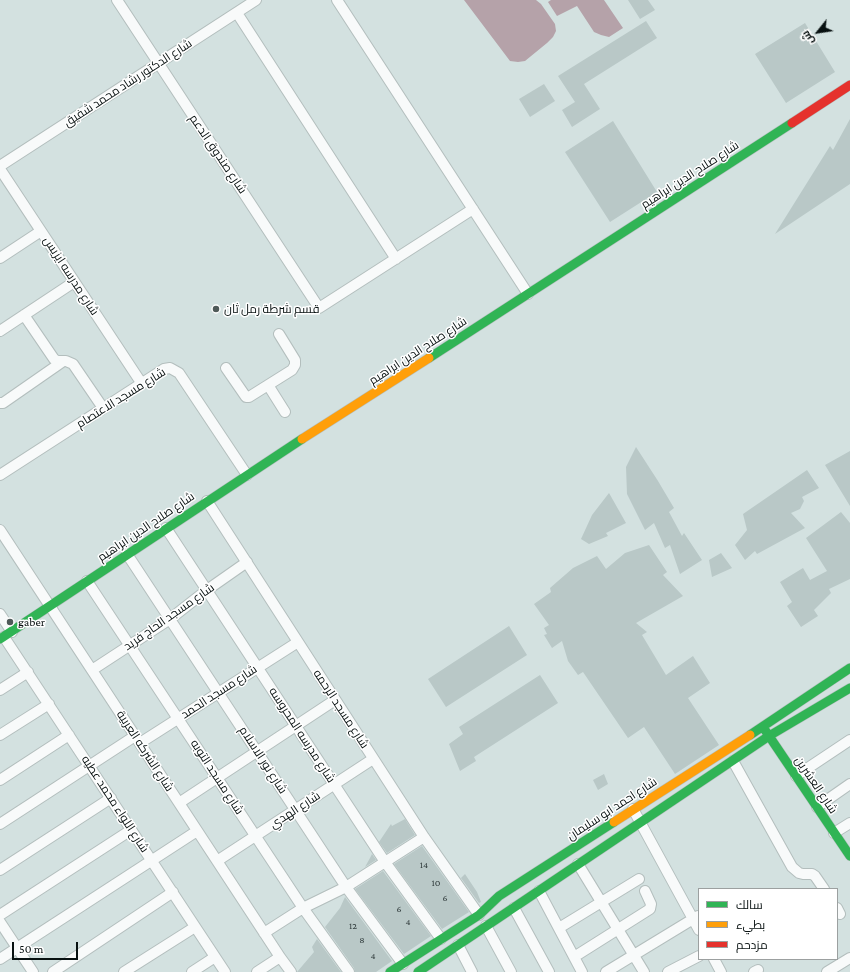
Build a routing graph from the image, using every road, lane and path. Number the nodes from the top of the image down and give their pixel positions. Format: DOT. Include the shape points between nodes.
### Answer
graph roads {
  1 [pos="117,0"];
  2 [pos="256,0"];
  3 [pos="336,0"];
  4 [pos="237,13"];
  5 [pos="159,64"];
  6 [pos="850,85"];
  7 [pos="0,168"];
  8 [pos="473,210"];
  9 [pos="41,231"];
  10 [pos="2,253"];
  11 [pos="396,259"];
  12 [pos="74,282"];
  13 [pos="528,294"];
  14 [pos="24,315"];
  15 [pos="0,331"];
  16 [pos="279,334"];
  17 [pos="62,362"];
  18 [pos="226,368"];
  19 [pos="142,384"];
  20 [pos="268,385"];
  21 [pos="0,403"];
  22 [pos="103,408"];
  23 [pos="285,412"];
  24 [pos="0,475"];
  25 [pos="247,475"];
  26 [pos="207,501"];
  27 [pos="166,528"];
  28 [pos="0,530"];
  29 [pos="127,554"];
  30 [pos="247,562"];
  31 [pos="87,580"];
  32 [pos="207,590"];
  33 [pos="50,606"];
  34 [pos="0,614"];
  35 [pos="170,619"];
  36 [pos="5,636"];
  37 [pos="298,642"];
  38 [pos="130,645"];
  39 [pos="258,668"];
  40 [pos="850,668"];
  41 [pos="92,670"];
  42 [pos="28,672"];
  43 [pos="850,688"];
  44 [pos="0,690"];
  45 [pos="218,693"];
  46 [pos="336,700"];
  47 [pos="48,704"];
  48 [pos="178,718"];
  49 [pos="296,726"];
  50 [pos="763,727"];
  51 [pos="69,734"];
  52 [pos="0,735"];
  53 [pos="769,736"];
  54 [pos="137,740"];
  55 [pos="850,740"];
  56 [pos="257,752"];
  57 [pos="373,759"];
  58 [pos="733,761"];
  59 [pos="90,766"];
  60 [pos="796,776"];
  61 [pos="217,778"];
  62 [pos="0,780"];
  63 [pos="850,784"];
  64 [pos="334,785"];
  65 [pos="111,798"];
  66 [pos="179,803"];
  67 [pos="817,807"];
  68 [pos="296,810"];
  69 [pos="633,810"];
  70 [pos="640,823"];
  71 [pos="850,823"];
  72 [pos="0,824"];
  73 [pos="132,830"];
  74 [pos="197,831"];
  75 [pos="834,833"];
  76 [pos="256,836"];
  77 [pos="424,837"];
  78 [pos="850,856"];
  79 [pos="152,861"];
  80 [pos="217,861"];
  81 [pos="385,862"];
  82 [pos="578,864"];
  83 [pos="0,870"];
  84 [pos="639,879"];
  85 [pos="346,887"];
  86 [pos="823,888"];
  87 [pos="539,891"];
  88 [pos="645,891"];
  89 [pos="173,892"];
  90 [pos="499,896"];
  91 [pos="601,902"];
  92 [pos="303,908"];
  93 [pos="511,910"];
  94 [pos="0,914"];
  95 [pos="479,915"];
  96 [pos="696,918"];
  97 [pos="0,922"];
  98 [pos="486,926"];
  99 [pos="195,927"];
  100 [pos="559,928"];
  101 [pos="618,929"];
  102 [pos="264,933"];
  103 [pos="441,939"];
  104 [pos="458,945"];
  105 [pos="17,948"];
  106 [pos="634,955"];
  107 [pos="574,956"];
  108 [pos="215,957"];
  109 [pos="280,957"];
  110 [pos="698,957"];
  111 [pos="850,958"];
  112 [pos="0,959"];
  113 [pos="715,960"];
  114 [pos="403,964"];
  115 [pos="610,971"];
  116 [pos="33,972"];
  117 [pos="53,972"];
  118 [pos="124,972"];
  119 [pos="192,972"];
  120 [pos="225,972"];
  121 [pos="257,972"];
  122 [pos="291,972"];
  123 [pos="349,972"];
  124 [pos="390,972"];
  125 [pos="418,972"];
  126 [pos="472,972"];
  127 [pos="510,972"];
  128 [pos="549,972"];
  129 [pos="582,972"];
  130 [pos="644,972"];
  131 [pos="668,972"];
  132 [pos="721,972"];
  133 [pos="827,972"];
  1 -- 5 [label="street, شارع صندوق الدعم"];
  2 -- 4 [label="street, شارع الدكتور رشاد محمد شفيق"];
  3 -- 8 [label="street"];
  4 -- 5 [label="street, شارع الدكتور رشاد محمد شفيق"];
  4 -- 11 [label="street"];
  5 -- 7 [label="street, شارع الدكتور رشاد محمد شفيق"];
  5 -- 11 [label="street, شارع صندوق الدعم" via="319,308"];
  6 -- 13 [label="street, شارع صلاح الدين ابراهيم"];
  7 -- 9 [label="street, شارع مدرسه ايزيس"];
  8 -- 11 [label="street"];
  8 -- 13 [label="street"];
  9 -- 10 [label="street"];
  9 -- 12 [label="street, شارع مدرسه ايزيس"];
  12 -- 14 [label="street"];
  12 -- 19 [label="street, شارع مدرسه ايزيس"];
  13 -- 25 [label="street, شارع صلاح الدين ابراهيم"];
  14 -- 15 [label="street"];
  14 -- 17 [label="street" via="54,359"];
  16 -- 20 [label="street" via="296,365"];
  17 -- 21 [label="street"];
  17 -- 22 [label="street" via="70,362 75,366"];
  18 -- 20 [label="street" via="246,397"];
  19 -- 22 [label="street, شارع مسجد الاعتصام"];
  19 -- 25 [label="street, شارع مسجد الاعتصام" via="167,368 177,370"];
  20 -- 23 [label="street"];
  22 -- 24 [label="street, شارع مسجد الاعتصام"];
  25 -- 26 [label="street, شارع صلاح الدين ابراهيم"];
  26 -- 27 [label="street, شارع صلاح الدين ابراهيم"];
  26 -- 30 [label="street, شارع مسجد الرحمه"];
  27 -- 29 [label="street, شارع صلاح الدين ابراهيم"];
  27 -- 32 [label="street, شارع مدرسه المحروسه"];
  28 -- 33 [label="street, شارع الشركه العربية"];
  29 -- 31 [label="street, شارع صلاح الدين ابراهيم"];
  29 -- 35 [label="street, شارع نور الاسلام"];
  30 -- 32 [label="street, شارع مسجد الحاج فريد"];
  30 -- 37 [label="street, شارع مسجد الرحمه"];
  31 -- 33 [label="street, شارع صلاح الدين ابراهيم"];
  31 -- 38 [label="street, شارع مسجد التوبه"];
  32 -- 35 [label="street, شارع مسجد الحاج فريد"];
  32 -- 39 [label="street, شارع مدرسه المحروسه"];
  33 -- 36 [label="street, شارع صلاح الدين ابراهيم"];
  33 -- 41 [label="street, شارع الشركه العربية"];
  34 -- 36 [label="street, شارع اللواء محمد عطيه"];
  35 -- 38 [label="street, شارع مسجد الحاج فريد"];
  35 -- 45 [label="street, شارع نور الاسلام"];
  36 -- 42 [label="street, شارع اللواء محمد عطيه"];
  37 -- 39 [label="street, شارع مسجد الحمد"];
  37 -- 46 [label="street, شارع مسجد الرحمه"];
  38 -- 41 [label="street, شارع مسجد الحاج فريد"];
  38 -- 48 [label="street, شارع مسجد التوبه"];
  39 -- 45 [label="street, شارع مسجد الحمد"];
  39 -- 49 [label="street, شارع مدرسه المحروسه"];
  40 -- 50 [label="street, شارع احمد ابو سليمان"];
  41 -- 54 [label="street, شارع الشركه العربية"];
  42 -- 44 [label="street"];
  42 -- 47 [label="street, شارع اللواء محمد عطيه"];
  43 -- 53 [label="street"];
  45 -- 48 [label="street, شارع مسجد الحمد"];
  45 -- 56 [label="street, شارع نور الاسلام"];
  46 -- 49 [label="street"];
  46 -- 57 [label="street, شارع مسجد الرحمه"];
  47 -- 51 [label="street, شارع اللواء محمد عطيه"];
  47 -- 52 [label="street"];
  48 -- 54 [label="street, شارع مسجد الحمد"];
  48 -- 61 [label="street, شارع مسجد التوبه"];
  49 -- 56 [label="street"];
  49 -- 64 [label="street, شارع مدرسه المحروسه"];
  50 -- 53 [label="street, شارع العشرين"];
  50 -- 69 [label="street, شارع احمد ابو سليمان"];
  51 -- 59 [label="street, شارع اللواء محمد عطيه"];
  51 -- 62 [label="street"];
  53 -- 58 [label="street"];
  53 -- 60 [label="street, شارع العشرين"];
  54 -- 59 [label="street, شارع مسجد الحمد"];
  54 -- 66 [label="street, شارع الشركه العربية"];
  55 -- 60 [label="street"];
  56 -- 61 [label="street"];
  56 -- 68 [label="street, شارع نور الاسلام"];
  57 -- 64 [label="street, شارع الهدي"];
  57 -- 77 [label="street, شارع مسجد الرحمه"];
  58 -- 70 [label="street"];
  58 -- 86 [label="street" via="792,867 798,873 815,876"];
  59 -- 65 [label="street, شارع اللواء محمد عطيه"];
  59 -- 72 [label="street, شارع مسجد الحمد"];
  60 -- 67 [label="street, شارع العشرين"];
  61 -- 66 [label="street"];
  61 -- 76 [label="street, شارع مسجد التوبه"];
  63 -- 67 [label="street"];
  64 -- 68 [label="street, شارع الهدي"];
  64 -- 81 [label="street, شارع مدرسه المحروسه"];
  65 -- 73 [label="street, شارع اللواء محمد عطيه"];
  65 -- 83 [label="street"];
  66 -- 74 [label="street, شارع الشركه العربية"];
  67 -- 75 [label="street, شارع العشرين"];
  68 -- 76 [label="street, شارع الهدي"];
  68 -- 85 [label="street, شارع نور الاسلام"];
  69 -- 70 [label="street"];
  69 -- 90 [label="street, شارع احمد ابو سليمان"];
  70 -- 82 [label="street"];
  70 -- 96 [label="street"];
  71 -- 75 [label="street"];
  73 -- 79 [label="street, شارع اللواء محمد عطيه"];
  73 -- 94 [label="street"];
  74 -- 79 [label="street"];
  74 -- 80 [label="street, شارع الشركه العربية"];
  75 -- 78 [label="street, شارع العشرين"];
  76 -- 80 [label="street, شارع الهدي"];
  76 -- 92 [label="street, شارع مسجد التوبه"];
  77 -- 81 [label="street"];
  77 -- 95 [label="street, شارع مسجد الرحمه"];
  79 -- 89 [label="street, شارع اللواء محمد عطيه"];
  79 -- 105 [label="street"];
  80 -- 102 [label="street, شارع الشركه العربية"];
  81 -- 85 [label="street"];
  81 -- 103 [label="street, شارع مدرسه المحروسه"];
  82 -- 87 [label="street"];
  82 -- 91 [label="street"];
  84 -- 91 [label="street"];
  85 -- 92 [label="street"];
  85 -- 114 [label="street, شارع نور الاسلام"];
  87 -- 93 [label="street"];
  87 -- 100 [label="street"];
  88 -- 101 [label="street" via="651,904 650,909"];
  89 -- 99 [label="street, شارع اللواء محمد عطيه"];
  89 -- 117 [label="street"];
  90 -- 93 [label="street"];
  90 -- 95 [label="street, شارع احمد ابو سليمان"];
  91 -- 100 [label="street"];
  91 -- 101 [label="street"];
  92 -- 102 [label="street"];
  92 -- 123 [label="street, شارع مسجد التوبه"];
  93 -- 98 [label="street"];
  93 -- 128 [label="street"];
  95 -- 103 [label="street, شارع احمد ابو سليمان"];
  96 -- 106 [label="street"];
  97 -- 105 [label="street"];
  98 -- 104 [label="street"];
  98 -- 127 [label="street"];
  99 -- 108 [label="street, شارع اللواء محمد عطيه"];
  99 -- 118 [label="street"];
  100 -- 107 [label="street"];
  101 -- 106 [label="street"];
  101 -- 107 [label="street"];
  102 -- 109 [label="street, شارع الشركه العربية"];
  103 -- 114 [label="street, شارع احمد ابو سليمان"];
  104 -- 125 [label="street"];
  104 -- 126 [label="street"];
  105 -- 112 [label="street"];
  105 -- 116 [label="street"];
  106 -- 115 [label="street"];
  106 -- 130 [label="street"];
  107 -- 129 [label="street"];
  108 -- 119 [label="street"];
  108 -- 120 [label="street, شارع اللواء محمد عطيه"];
  109 -- 121 [label="street"];
  109 -- 122 [label="street, شارع الشركه العربية"];
  110 -- 131 [label="street"];
  111 -- 133 [label="street"];
  113 -- 132 [label="street"];
  114 -- 124 [label="street, شارع احمد ابو سليمان"];
}
